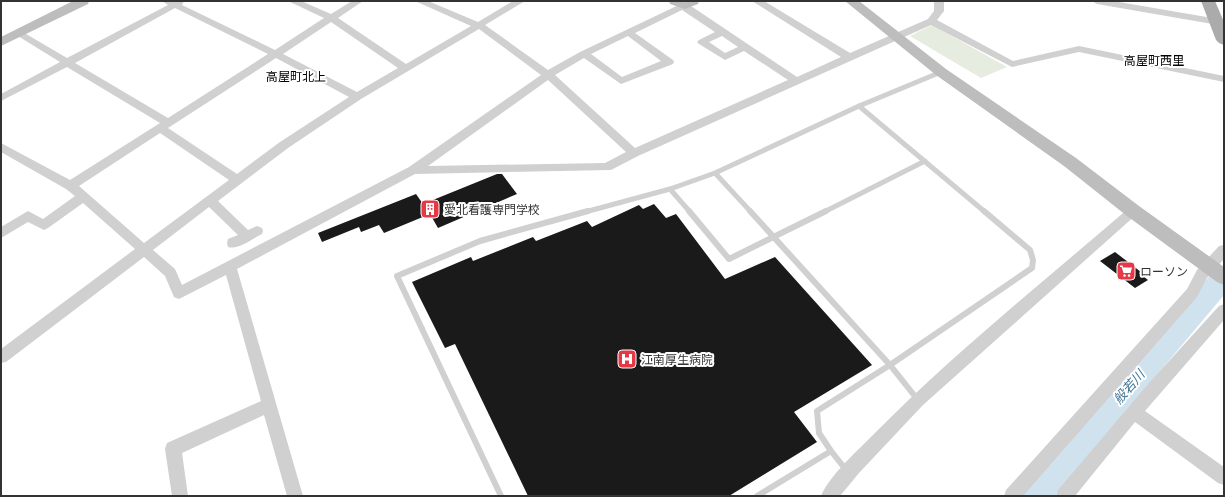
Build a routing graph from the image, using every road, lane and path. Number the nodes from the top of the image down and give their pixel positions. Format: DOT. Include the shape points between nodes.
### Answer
graph roads {
  1 [pos="83,1"];
  2 [pos="293,1"];
  3 [pos="358,1"];
  4 [pos="420,1"];
  5 [pos="520,1"];
  6 [pos="757,1"];
  7 [pos="851,1"];
  8 [pos="939,1"];
  9 [pos="1097,1"];
  10 [pos="1208,1"];
  11 [pos="174,2"];
  12 [pos="684,3"];
  13 [pos="331,18"];
  14 [pos="931,21"];
  15 [pos="1220,22"];
  16 [pos="480,26"];
  17 [pos="628,32"];
  18 [pos="722,32"];
  19 [pos="18,33"];
  20 [pos="895,37"];
  21 [pos="1224,40"];
  22 [pos="1,42"];
  23 [pos="745,47"];
  24 [pos="274,54"];
  25 [pos="584,54"];
  26 [pos="850,58"];
  27 [pos="67,63"];
  28 [pos="406,69"];
  29 [pos="941,72"];
  30 [pos="548,75"];
  31 [pos="1224,79"];
  32 [pos="796,81"];
  33 [pos="1,98"];
  34 [pos="356,98"];
  35 [pos="859,106"];
  36 [pos="164,126"];
  37 [pos="1,147"];
  38 [pos="634,153"];
  39 [pos="925,161"];
  40 [pos="413,170"];
  41 [pos="715,173"];
  42 [pos="237,180"];
  43 [pos="70,186"];
  44 [pos="670,188"];
  45 [pos="83,197"];
  46 [pos="210,200"];
  47 [pos="1133,212"];
  48 [pos="1,233"];
  49 [pos="774,238"];
  50 [pos="233,243"];
  51 [pos="143,250"];
  52 [pos="1224,250"];
  53 [pos="230,266"];
  54 [pos="1210,266"];
  55 [pos="1224,277"];
  56 [pos="1224,310"];
  57 [pos="1,357"];
  58 [pos="890,365"];
  59 [pos="918,400"];
  60 [pos="269,405"];
  61 [pos="1134,412"];
  62 [pos="830,450"];
  63 [pos="848,472"];
  64 [pos="1224,478"];
  65 [pos="180,496"];
  66 [pos="295,496"];
  67 [pos="501,496"];
  68 [pos="756,496"];
  69 [pos="829,496"];
  70 [pos="1012,496"];
  71 [pos="1064,496"];
  1 -- 19 [label="street"];
  2 -- 13 [label="street"];
  3 -- 13 [label="street"];
  4 -- 16 [label="street"];
  5 -- 16 [label="street"];
  6 -- 26 [label="street"];
  7 -- 20 [label="street"];
  8 -- 14 [label="street" via="939,11"];
  9 -- 15 [label="street"];
  10 -- 15 [label="main road"];
  11 -- 24 [label="street"];
  11 -- 27 [label="street"];
  12 -- 17 [label="street"];
  12 -- 18 [label="street"];
  13 -- 24 [label="street"];
  13 -- 28 [label="street"];
  14 -- 20 [label="street"];
  14 -- 31 [label="street" via="1012,64 1079,49"];
  15 -- 21 [label="main road"];
  16 -- 28 [label="street"];
  16 -- 30 [label="street"];
  17 -- 25 [label="street"];
  17 -- 25 [label="street" via="669,62 621,81"];
  18 -- 23 [label="street"];
  18 -- 23 [label="street" via="702,42 725,57"];
  19 -- 22 [label="street"];
  19 -- 27 [label="street"];
  20 -- 26 [label="street"];
  20 -- 29 [label="street"];
  23 -- 32 [label="street"];
  24 -- 34 [label="street"];
  24 -- 36 [label="street"];
  25 -- 30 [label="street"];
  26 -- 32 [label="street"];
  27 -- 33 [label="street"];
  27 -- 36 [label="street"];
  28 -- 34 [label="street"];
  29 -- 35 [label="lane"];
  29 -- 47 [label="street" via="1070,162"];
  30 -- 38 [label="street"];
  30 -- 40 [label="street"];
  32 -- 38 [label="street"];
  34 -- 42 [label="street"];
  35 -- 39 [label="lane"];
  35 -- 41 [label="lane"];
  36 -- 42 [label="street"];
  36 -- 43 [label="street"];
  37 -- 43 [label="street"];
  38 -- 40 [label="street" via="607,167"];
  39 -- 49 [label="lane"];
  39 -- 58 [label="lane" via="1030,250 1032,268"];
  40 -- 53 [label="street"];
  41 -- 44 [label="lane"];
  41 -- 49 [label="lane"];
  42 -- 46 [label="street"];
  43 -- 45 [label="street"];
  44 -- 49 [label="lane" via="729,259"];
  44 -- 67 [label="lane" via="480,241 397,276"];
  45 -- 48 [label="street" via="44,225 28,216"];
  45 -- 51 [label="street"];
  46 -- 50 [label="street" via="237,225 251,234"];
  46 -- 51 [label="street"];
  47 -- 54 [label="street"];
  47 -- 59 [label="street"];
  49 -- 58 [label="lane"];
  51 -- 53 [label="street" via="170,273 179,292"];
  51 -- 57 [label="street"];
  52 -- 54 [label="street"];
  53 -- 60 [label="street"];
  54 -- 55 [label="street"];
  54 -- 70 [label="street" via="1202,274 1192,293"];
  56 -- 61 [label="street"];
  58 -- 59 [label="lane"];
  58 -- 62 [label="lane" via="817,411 819,433"];
  59 -- 63 [label="street"];
  60 -- 65 [label="street" via="173,449"];
  60 -- 66 [label="street"];
  61 -- 64 [label="street"];
  61 -- 71 [label="street"];
  62 -- 63 [label="lane"];
  62 -- 68 [label="lane"];
  63 -- 69 [label="street"];
}
